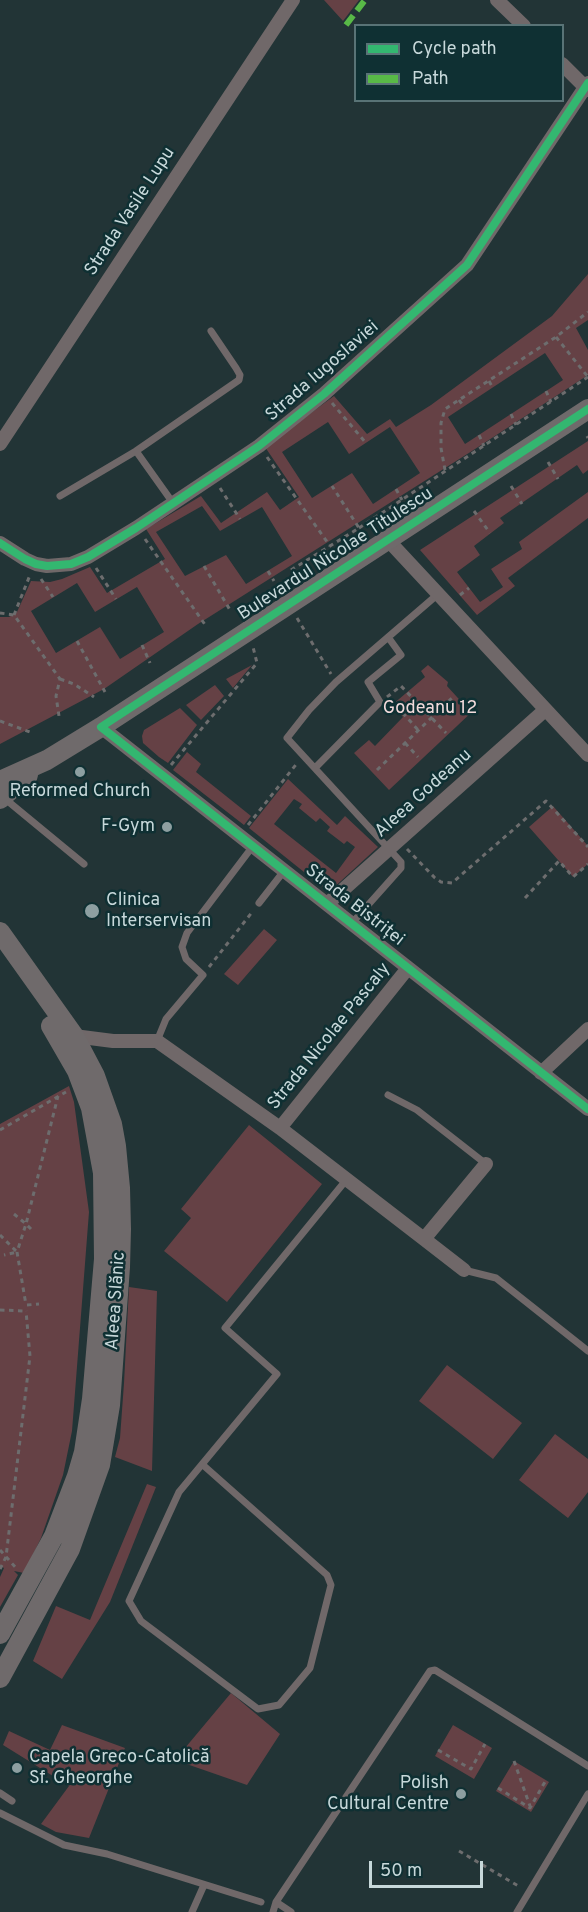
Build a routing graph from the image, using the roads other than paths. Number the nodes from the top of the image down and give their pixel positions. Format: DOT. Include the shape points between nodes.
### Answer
graph roads {
  1 [pos="293,0"];
  2 [pos="497,0"];
  3 [pos="522,24"];
  4 [pos="564,66"];
  5 [pos="587,87"];
  6 [pos="211,331"];
  7 [pos="588,409"];
  8 [pos="0,444"];
  9 [pos="136,451"];
  10 [pos="60,496"];
  11 [pos="173,503"];
  12 [pos="387,539"];
  13 [pos="0,543"];
  14 [pos="437,595"];
  15 [pos="388,638"];
  16 [pos="545,710"];
  17 [pos="100,727"];
  18 [pos="588,755"];
  19 [pos="315,768"];
  20 [pos="1,792"];
  21 [pos="395,845"];
  22 [pos="253,846"];
  23 [pos="84,864"];
  24 [pos="284,871"];
  25 [pos="260,903"];
  26 [pos="327,903"];
  27 [pos="352,923"];
  28 [pos="0,932"];
  29 [pos="0,957"];
  30 [pos="408,968"];
  31 [pos="588,1029"];
  32 [pos="74,1036"];
  33 [pos="157,1041"];
  34 [pos="541,1073"];
  35 [pos="388,1095"];
  36 [pos="588,1109"];
  37 [pos="280,1128"];
  38 [pos="486,1164"];
  39 [pos="347,1179"];
  40 [pos="424,1239"];
  41 [pos="464,1270"];
  42 [pos="588,1351"];
  43 [pos="203,1465"];
  44 [pos="0,1634"];
  45 [pos="0,1678"];
  46 [pos="588,1766"];
  47 [pos="0,1793"];
  48 [pos="588,1794"];
  49 [pos="12,1801"];
  50 [pos="0,1813"];
  51 [pos="204,1885"];
  52 [pos="261,1902"];
  53 [pos="276,1902"];
  54 [pos="192,1912"];
  55 [pos="273,1912"];
  56 [pos="291,1912"];
  57 [pos="517,1912"];
  1 -- 8 [label="street, Strada Vasile Lupu"];
  2 -- 3 [label="street"];
  4 -- 5 [label="street"];
  5 -- 11 [label="street, Strada Iugoslaviei" via="467,264 324,394 259,446"];
  6 -- 9 [label="lane" via="240,375 239,380"];
  7 -- 12 [label="main road, Bulevardul Nicolae Titulescu"];
  9 -- 10 [label="lane"];
  9 -- 11 [label="lane"];
  11 -- 13 [label="street, Strada Iugoslaviei" via="71,564 35,566"];
  12 -- 14 [label="street"];
  12 -- 17 [label="main road, Bulevardul Nicolae Titulescu"];
  14 -- 15 [label="lane"];
  14 -- 16 [label="street"];
  15 -- 19 [label="lane" via="401,655 368,682 380,702"];
  15 -- 19 [label="lane" via="336,682 287,738"];
  16 -- 18 [label="street"];
  16 -- 21 [label="street, Aleea Godeanu"];
  17 -- 20 [label="main road, Bulevardul Nicolae Titulescu"];
  17 -- 22 [label="street, Strada Bistriței"];
  19 -- 21 [label="lane"];
  20 -- 23 [label="lane"];
  21 -- 26 [label="street, Aleea Godeanu"];
  21 -- 27 [label="lane" via="401,868"];
  22 -- 24 [label="street, Strada Bistriței"];
  22 -- 33 [label="lane" via="186,933 182,947 186,959 203,975 166,1019"];
  24 -- 25 [label="lane"];
  24 -- 26 [label="street, Strada Bistriței"];
  26 -- 27 [label="street, Strada Bistriței"];
  27 -- 30 [label="street, Strada Bistriței"];
  28 -- 32 [label="main road, Aleea Slănic"];
  29 -- 44 [label="main road, Aleea Slănic" via="62,1042 82,1083 100,1150 105,1228 92,1399 80,1468 54,1536"];
  30 -- 34 [label="street, Strada Bistriței"];
  30 -- 37 [label="street, Strada Nicolae Pascaly"];
  31 -- 34 [label="street"];
  32 -- 33 [label="street"];
  32 -- 45 [label="main road, Aleea Slănic" via="90,1065 112,1124 119,1168 120,1267 107,1432 100,1466 70,1549"];
  33 -- 37 [label="street, Strada Nicolae Pascaly"];
  34 -- 36 [label="street, Strada Bistriței"];
  35 -- 38 [label="lane" via="417,1110"];
  37 -- 39 [label="street, Strada Nicolae Pascaly"];
  38 -- 40 [label="street"];
  39 -- 40 [label="street, Strada Nicolae Pascaly"];
  39 -- 43 [label="lane" via="225,1328 277,1374"];
  40 -- 41 [label="street, Strada Nicolae Pascaly"];
  41 -- 42 [label="lane" via="496,1278"];
  43 -- 43 [label="lane" via="178,1492 129,1601 141,1621 258,1709 279,1705 310,1668 331,1585 327,1575"];
  46 -- 53 [label="lane" via="435,1670 430,1671"];
  47 -- 49 [label="lane"];
  48 -- 57 [label="lane"];
  50 -- 51 [label="lane" via="64,1845 107,1854"];
  51 -- 52 [label="lane"];
  51 -- 54 [label="lane"];
  53 -- 55 [label="lane"];
  53 -- 56 [label="lane"];
}
